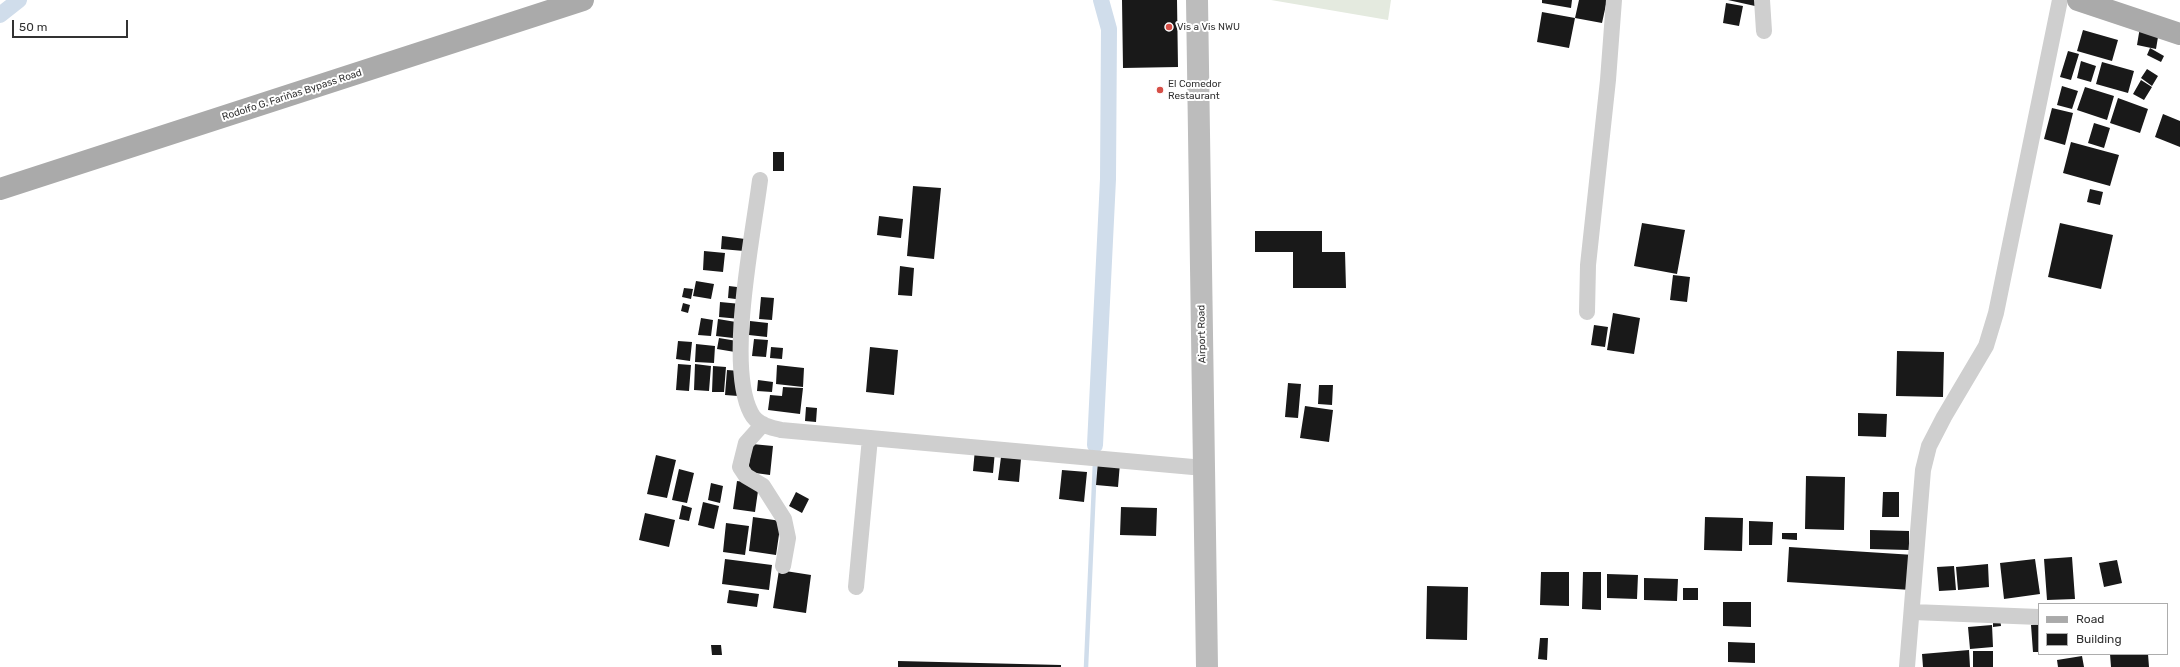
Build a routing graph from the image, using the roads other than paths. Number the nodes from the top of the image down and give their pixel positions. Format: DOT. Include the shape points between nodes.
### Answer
graph roads {
  1 [pos="583,0"];
  2 [pos="1197,0"];
  3 [pos="1614,0"];
  4 [pos="1762,0"];
  5 [pos="2060,0"];
  6 [pos="2078,0"];
  7 [pos="1764,31"];
  8 [pos="2180,34"];
  9 [pos="760,180"];
  10 [pos="0,189"];
  11 [pos="1587,312"];
  12 [pos="763,424"];
  13 [pos="870,438"];
  14 [pos="1204,468"];
  15 [pos="784,566"];
  16 [pos="856,587"];
  17 [pos="1913,612"];
  18 [pos="2038,617"];
  19 [pos="1207,667"];
  20 [pos="1907,667"];
  1 -- 10 [label="main road, Rodolfo G. Fariñas Bypass Road"];
  2 -- 14 [label="main road, Airport Road"];
  3 -- 11 [label="street" via="1607,95 1588,265"];
  4 -- 7 [label="street"];
  5 -- 17 [label="street" via="1996,313 1986,346 1929,446 1923,470"];
  6 -- 8 [label="main road"];
  9 -- 12 [label="street" via="740,340 746,401 751,414"];
  12 -- 13 [label="street" via="782,430"];
  12 -- 15 [label="street" via="746,443 740,467 746,476 763,486 784,519 788,538"];
  13 -- 14 [label="street"];
  13 -- 16 [label="street"];
  14 -- 19 [label="main road, Airport Road"];
  17 -- 18 [label="street"];
  17 -- 20 [label="street"];
}
